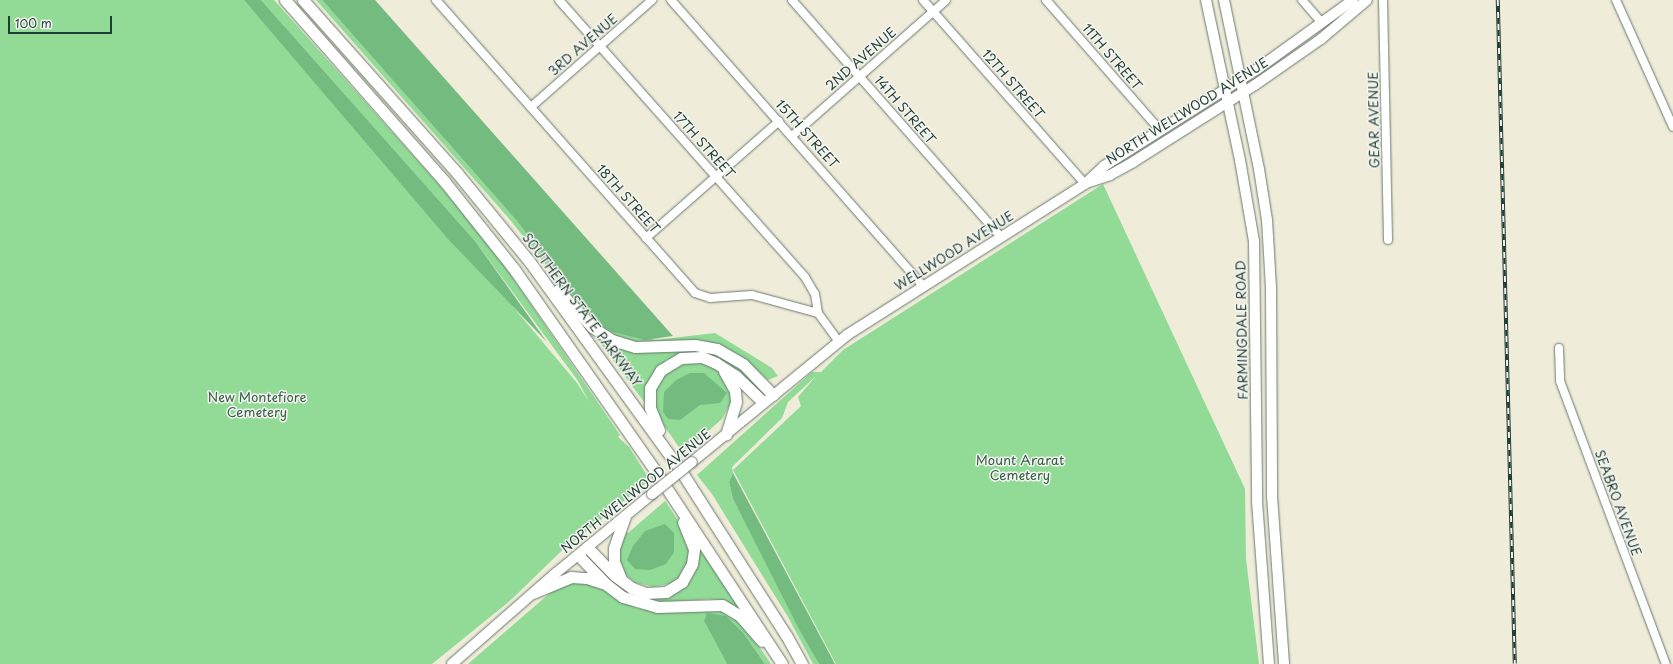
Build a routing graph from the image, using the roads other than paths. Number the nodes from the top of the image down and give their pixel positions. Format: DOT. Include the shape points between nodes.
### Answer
graph roads {
  1 [pos="285,0"];
  2 [pos="303,0"];
  3 [pos="436,0"];
  4 [pos="559,0"];
  5 [pos="652,0"];
  6 [pos="792,0"];
  7 [pos="923,0"];
  8 [pos="946,0"];
  9 [pos="1046,0"];
  10 [pos="1224,0"];
  11 [pos="1302,0"];
  12 [pos="1353,0"];
  13 [pos="1367,0"];
  14 [pos="1383,0"];
  15 [pos="1616,0"];
  16 [pos="1204,1"];
  17 [pos="677,2"];
  18 [pos="933,11"];
  19 [pos="1322,24"];
  20 [pos="600,46"];
  21 [pos="860,76"];
  22 [pos="1241,80"];
  23 [pos="1225,89"];
  24 [pos="1243,92"];
  25 [pos="1228,102"];
  26 [pos="530,107"];
  27 [pos="779,120"];
  28 [pos="1673,127"];
  29 [pos="1160,130"];
  30 [pos="792,136"];
  31 [pos="715,176"];
  32 [pos="1085,184"];
  33 [pos="1001,237"];
  34 [pos="646,238"];
  35 [pos="1388,240"];
  36 [pos="529,261"];
  37 [pos="923,286"];
  38 [pos="818,313"];
  39 [pos="838,341"];
  40 [pos="1559,348"];
  41 [pos="721,365"];
  42 [pos="773,395"];
  43 [pos="764,402"];
  44 [pos="726,434"];
  45 [pos="679,468"];
  46 [pos="654,469"];
  47 [pos="625,516"];
  48 [pos="587,547"];
  49 [pos="578,555"];
  50 [pos="624,583"];
  51 [pos="607,585"];
  52 [pos="533,593"];
  53 [pos="780,661"];
  54 [pos="452,664"];
  55 [pos="802,664"];
  56 [pos="1270,664"];
  57 [pos="1284,664"];
  58 [pos="1666,664"];
  1 -- 46 [label="highway" via="480,224 584,365"];
  2 -- 36 [label="highway, SOUTHERN STATE PARKWAY" via="465,183"];
  3 -- 26 [label="street, 18TH STREET"];
  4 -- 20 [label="street, 17TH STREET"];
  5 -- 20 [label="street, 3RD AVENUE"];
  6 -- 21 [label="street, 14TH STREET"];
  7 -- 18 [label="street, 12TH STREET"];
  8 -- 18 [label="street, 2ND AVENUE"];
  9 -- 29 [label="street, 11TH STREET"];
  10 -- 22 [label="main road"];
  11 -- 19 [label="street"];
  12 -- 19 [label="main road, NORTH WELLWOOD AVENUE"];
  13 -- 24 [label="main road, NORTH WELLWOOD AVENUE" via="1306,50"];
  14 -- 35 [label="street, GEAR AVENUE"];
  15 -- 28 [label="street"];
  16 -- 23 [label="main road, FARMINGDALE ROAD"];
  17 -- 27 [label="street, 15TH STREET"];
  18 -- 21 [label="street, 2ND AVENUE"];
  18 -- 32 [label="street, 12TH STREET"];
  19 -- 22 [label="main road, NORTH WELLWOOD AVENUE"];
  20 -- 26 [label="street, 3RD AVENUE"];
  20 -- 31 [label="street, 17TH STREET"];
  21 -- 30 [label="street, 2ND AVENUE"];
  21 -- 33 [label="street, 14TH STREET"];
  22 -- 23 [label="main road, NORTH WELLWOOD AVENUE"];
  22 -- 24 [label="main road"];
  23 -- 25 [label="main road, FARMINGDALE ROAD"];
  23 -- 29 [label="main road, NORTH WELLWOOD AVENUE"];
  24 -- 25 [label="main road, NORTH WELLWOOD AVENUE"];
  24 -- 57 [label="main road" via="1262,185 1270,258 1272,496"];
  25 -- 32 [label="main road, NORTH WELLWOOD AVENUE" via="1110,175"];
  25 -- 56 [label="main road, FARMINGDALE ROAD" via="1255,252 1257,501"];
  26 -- 34 [label="street, 18TH STREET"];
  27 -- 30 [label="street, 15TH STREET"];
  27 -- 31 [label="street"];
  29 -- 32 [label="main road, NORTH WELLWOOD AVENUE" via="1104,166"];
  30 -- 37 [label="street, 15TH STREET"];
  31 -- 34 [label="street"];
  31 -- 38 [label="street, 17TH STREET" via="808,281 815,294"];
  32 -- 33 [label="main road, WELLWOOD AVENUE"];
  33 -- 37 [label="main road, WELLWOOD AVENUE"];
  34 -- 38 [label="street, 18TH STREET" via="701,297 752,295"];
  36 -- 42 [label="highway" via="586,322 612,340 635,347 695,345 717,350 743,364"];
  36 -- 45 [label="highway, SOUTHERN STATE PARKWAY"];
  37 -- 39 [label="main road, WELLWOOD AVENUE"];
  38 -- 39 [label="street"];
  39 -- 42 [label="main road, NORTH WELLWOOD AVENUE"];
  40 -- 58 [label="street, SEABRO AVENUE" via="1560,381"];
  41 -- 43 [label="highway"];
  41 -- 44 [label="highway" via="736,395 736,408"];
  41 -- 45 [label="highway" via="702,358 681,358 661,370 651,384 651,412"];
  42 -- 43 [label="main road, NORTH WELLWOOD AVENUE"];
  43 -- 44 [label="main road, NORTH WELLWOOD AVENUE"];
  44 -- 47 [label="main road, NORTH WELLWOOD AVENUE, bridge"];
  45 -- 55 [label="highway, SOUTHERN STATE PARKWAY" via="786,634"];
  46 -- 50 [label="highway" via="690,537 694,552 692,564 682,582 666,592 646,593"];
  46 -- 53 [label="highway"];
  47 -- 48 [label="main road, NORTH WELLWOOD AVENUE"];
  47 -- 50 [label="highway" via="615,540 613,553 616,567"];
  48 -- 49 [label="main road, NORTH WELLWOOD AVENUE"];
  48 -- 50 [label="highway"];
  49 -- 51 [label="highway"];
  49 -- 52 [label="main road, NORTH WELLWOOD AVENUE"];
  51 -- 52 [label="highway" via="575,576"];
  51 -- 53 [label="highway" via="630,600 650,606 671,607 712,603 726,606 743,619"];
  52 -- 54 [label="main road, NORTH WELLWOOD AVENUE"];
}
